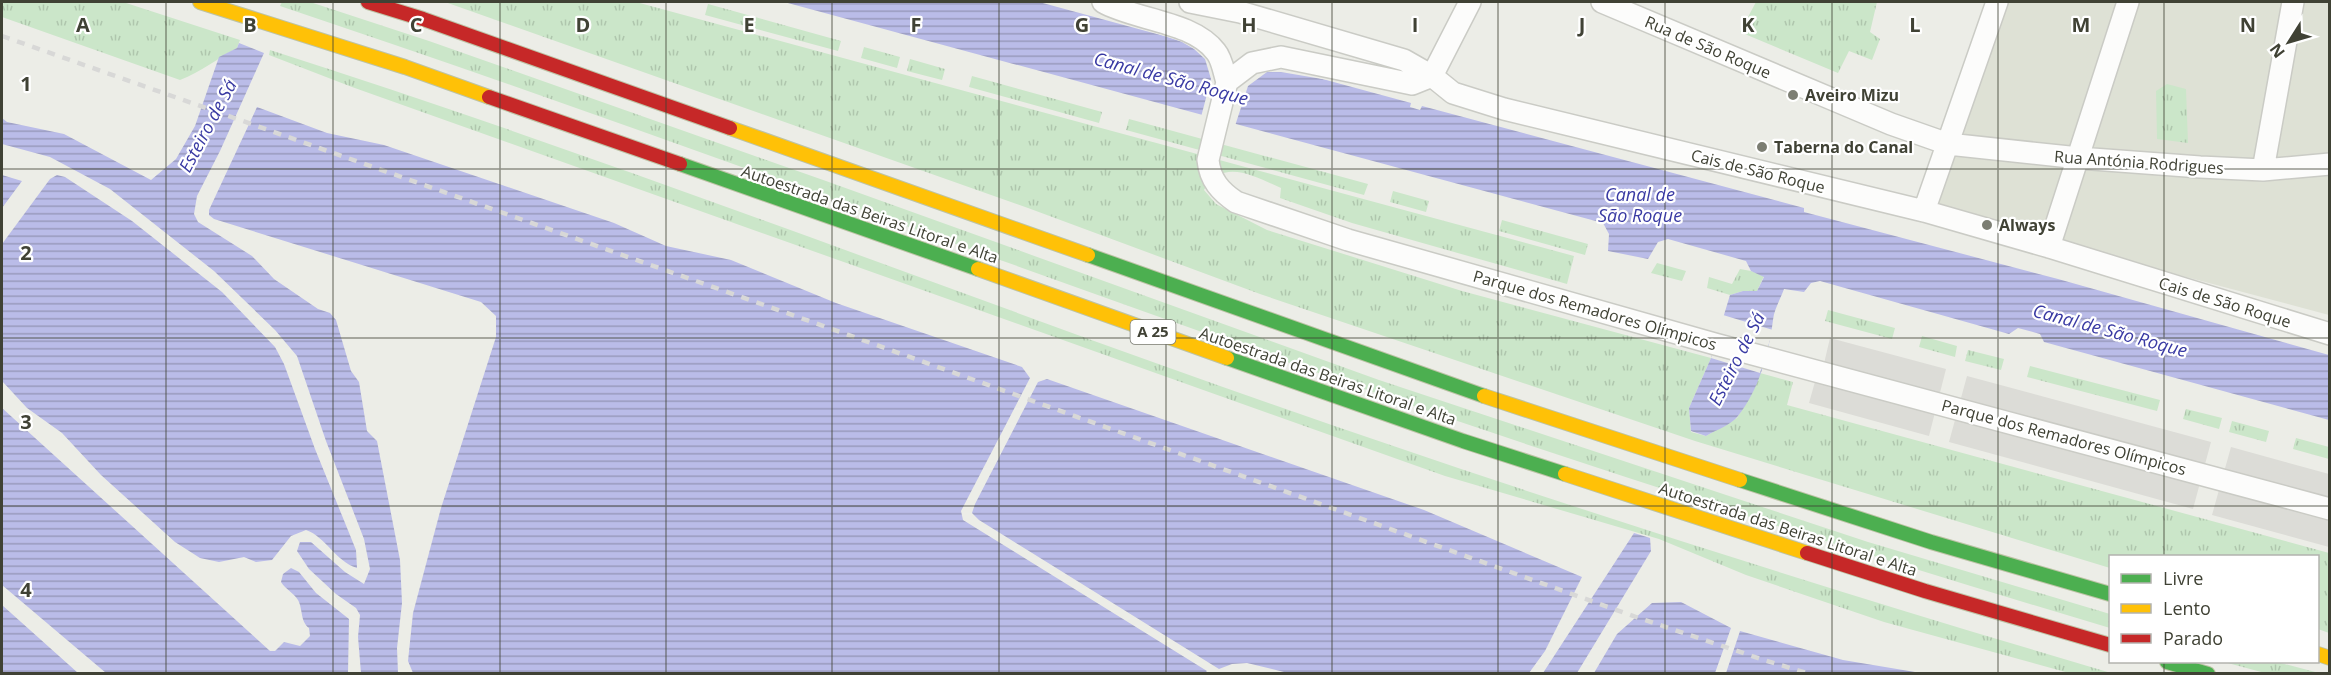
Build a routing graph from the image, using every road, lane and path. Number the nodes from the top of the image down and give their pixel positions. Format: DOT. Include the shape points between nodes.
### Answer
graph roads {
  1 [pos="200,2"];
  2 [pos="368,2"];
  3 [pos="1104,2"];
  4 [pos="1190,2"];
  5 [pos="1470,2"];
  6 [pos="1602,2"];
  7 [pos="1997,2"];
  8 [pos="2128,2"];
  9 [pos="2293,2"];
  10 [pos="1432,76"];
  11 [pos="1227,82"];
  12 [pos="1948,144"];
  13 [pos="2079,158"];
  14 [pos="2330,164"];
  15 [pos="2263,170"];
  16 [pos="1924,211"];
  17 [pos="2049,247"];
  18 [pos="2330,334"];
  19 [pos="2330,508"];
  20 [pos="2109,594"];
  21 [pos="2109,645"];
  22 [pos="2170,663"];
  23 [pos="2208,674"];
  1 -- 21 [label="highway, Autoestrada das Beiras Litoral e Alta / A 25" via="405,67 1463,441 1925,591"];
  2 -- 20 [label="highway, Autoestrada das Beiras Litoral e Alta" via="1475,393 1920,538"];
  3 -- 11 [label="street" via="1203,39 1217,52"];
  4 -- 10 [label="street, Cais de São Roque" via="1240,12 1404,60"];
  5 -- 10 [label="street"];
  6 -- 12 [label="street, Rua de São Roque" via="1891,124"];
  7 -- 12 [label="street"];
  8 -- 13 [label="street"];
  9 -- 15 [label="street"];
  10 -- 11 [label="street" via="1412,84 1281,57 1252,63"];
  10 -- 16 [label="street, Cais de São Roque" via="1453,93 1504,109"];
  11 -- 19 [label="street, Parque dos Remadores Olímpicos" via="1208,160 1209,173 1225,195 1236,202 1348,240 1715,344"];
  12 -- 13 [label="street, Rua Antónia Rodrigues"];
  12 -- 16 [label="street"];
  13 -- 15 [label="street, Rua Antónia Rodrigues"];
  13 -- 17 [label="street"];
  14 -- 15 [label="street, Rua Antónia Rodrigues"];
  16 -- 17 [label="street, Cais de São Roque"];
  17 -- 18 [label="street, Cais de São Roque"];
  22 -- 23 [label="highway"];
}
